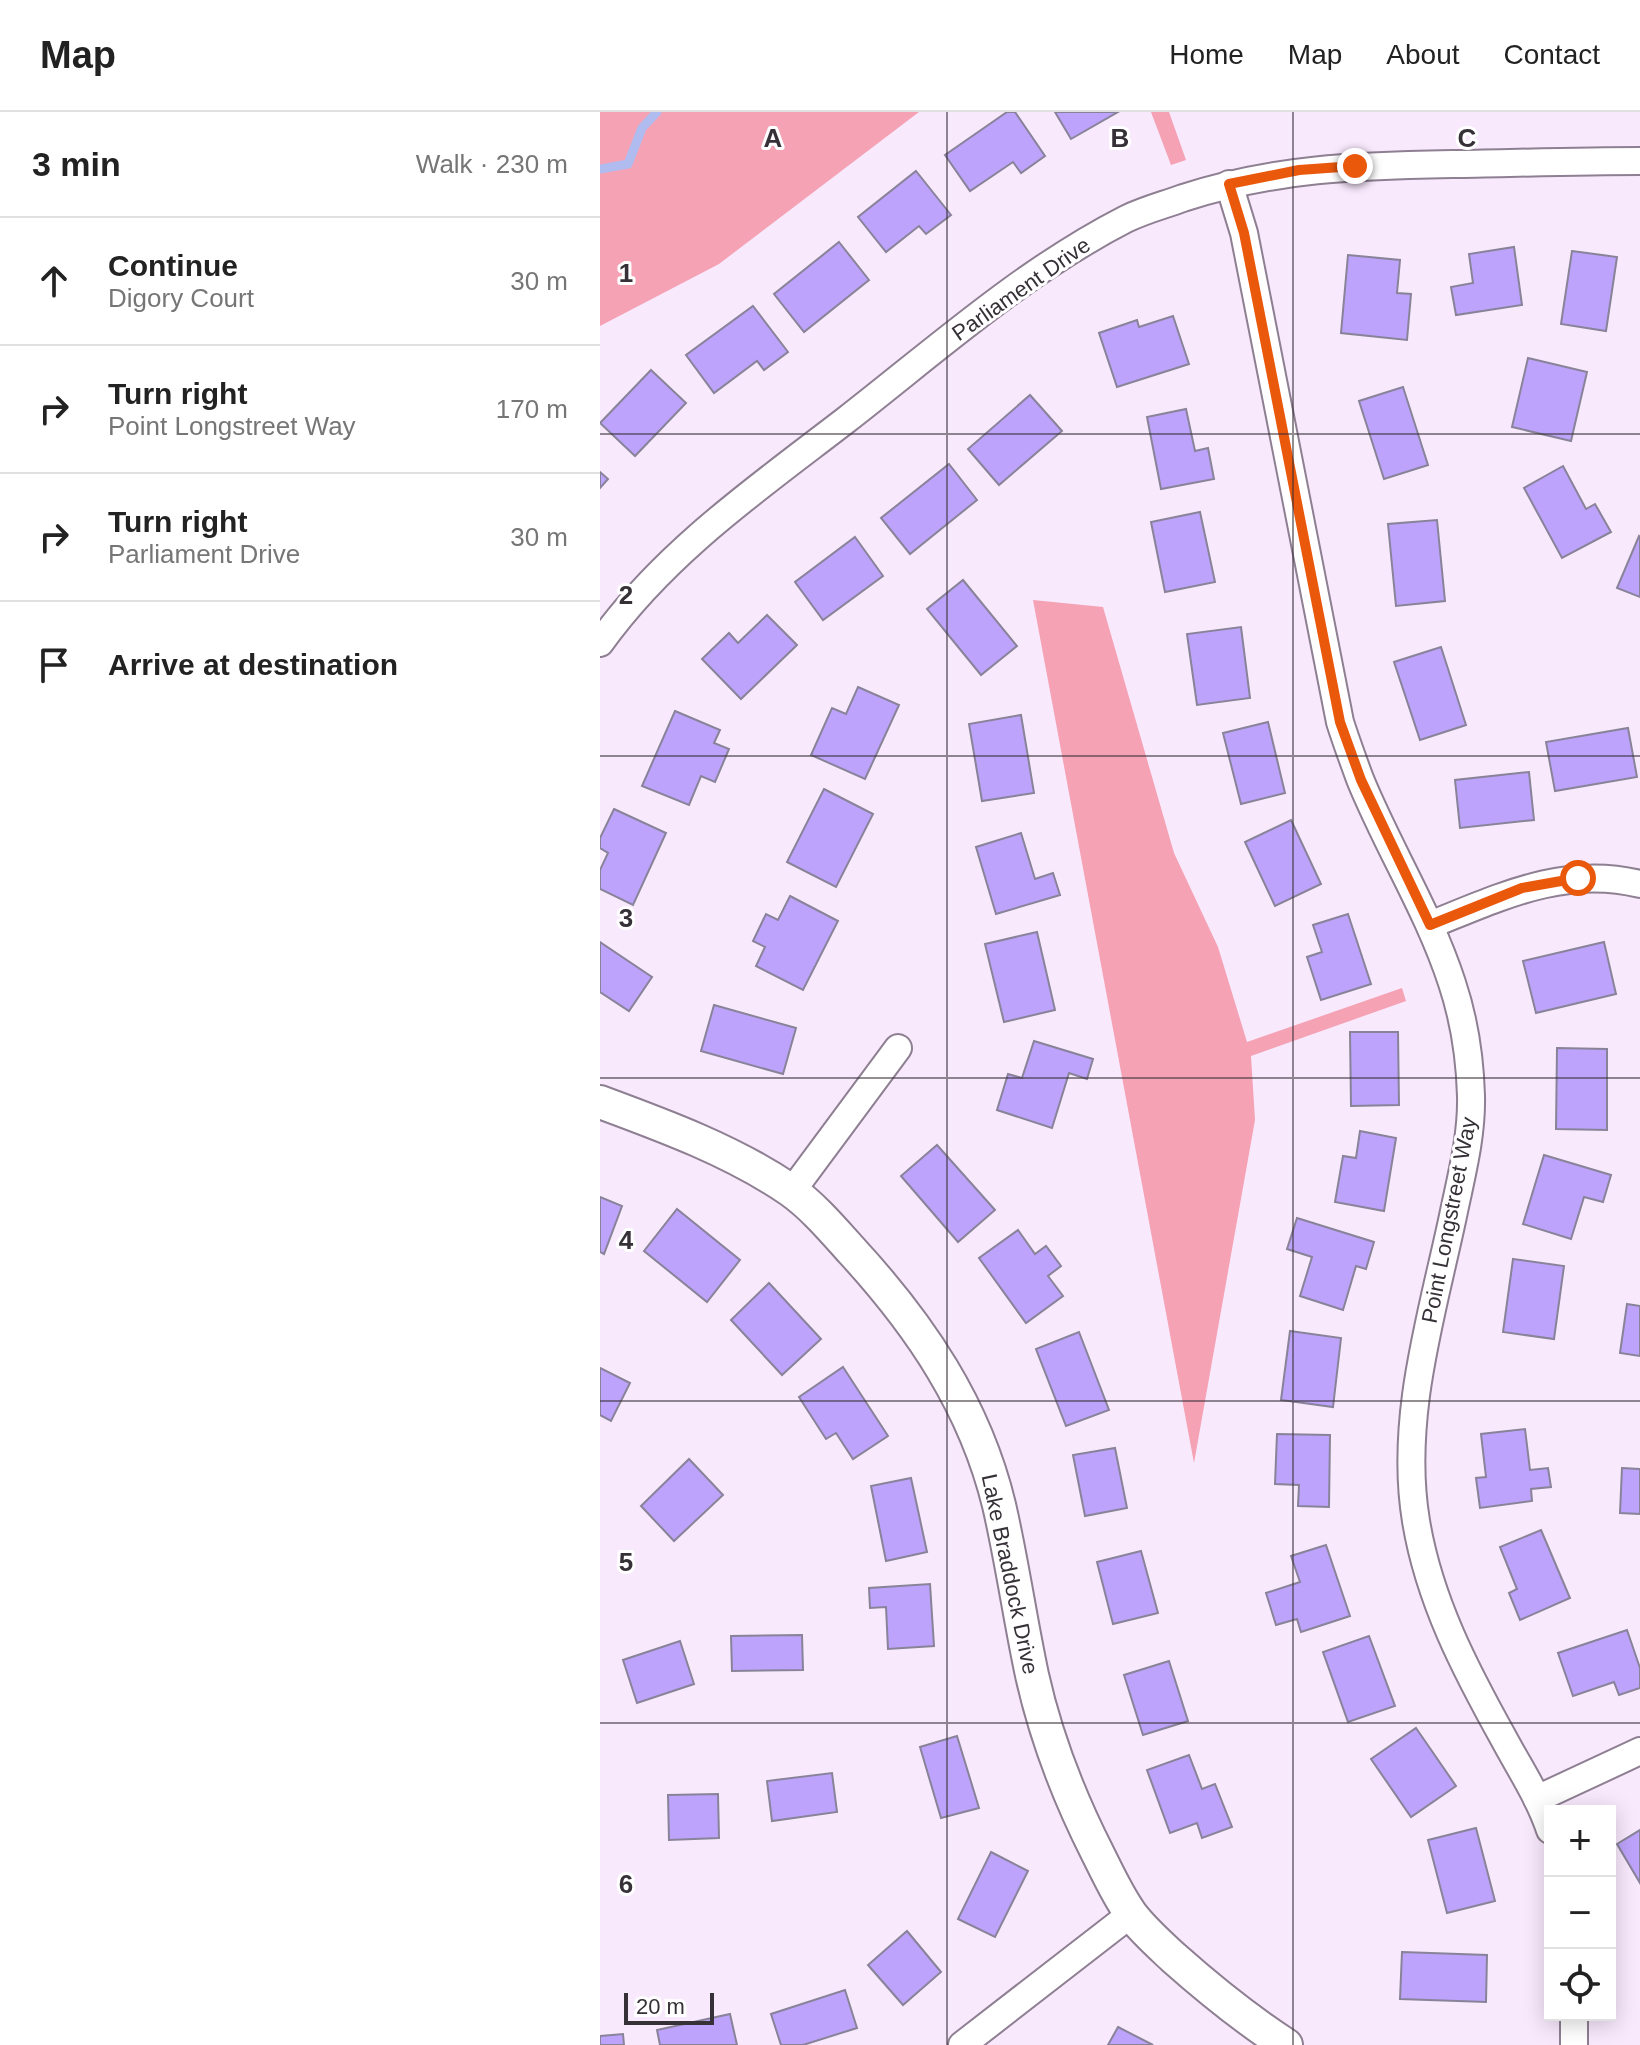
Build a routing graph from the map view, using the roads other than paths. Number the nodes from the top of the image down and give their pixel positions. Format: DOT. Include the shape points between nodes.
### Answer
graph roads {
  1 [pos="1640,161"];
  2 [pos="1229,184"];
  3 [pos="600,643"];
  4 [pos="1640,884"];
  5 [pos="1430,925"];
  6 [pos="898,1048"];
  7 [pos="600,1102"];
  8 [pos="792,1191"];
  9 [pos="1640,1751"];
  10 [pos="1537,1799"];
  11 [pos="1544,1816"];
  12 [pos="1131,1914"];
  13 [pos="1574,2021"];
  14 [pos="962,2045"];
  15 [pos="1286,2045"];
  16 [pos="1574,2045"];
  1 -- 2 [label="street, Parliament Drive" via="1355,166"];
  2 -- 3 [label="street, Parliament Drive" via="1129,218 1066,252 726,513 665,566"];
  2 -- 5 [label="street, Point Longstreet Way" via="1244,233 1340,722 1361,780"];
  4 -- 5 [label="street" via="1550,881"];
  5 -- 10 [label="street, Point Longstreet Way" via="1453,985 1467,1047 1471,1099 1465,1160 1414,1416 1415,1517 1439,1609"];
  6 -- 8 [label="street"];
  7 -- 8 [label="street, Lake Braddock Drive" via="666,1126"];
  8 -- 12 [label="street, Lake Braddock Drive" via="894,1297 960,1400 999,1504 1032,1677 1050,1740 1087,1833"];
  9 -- 10 [label="street"];
  10 -- 11 [label="street, Point Longstreet Way"];
  12 -- 14 [label="street"];
  12 -- 15 [label="street, Lake Braddock Drive" via="1205,1986"];
  13 -- 16 [label="street"];
}
